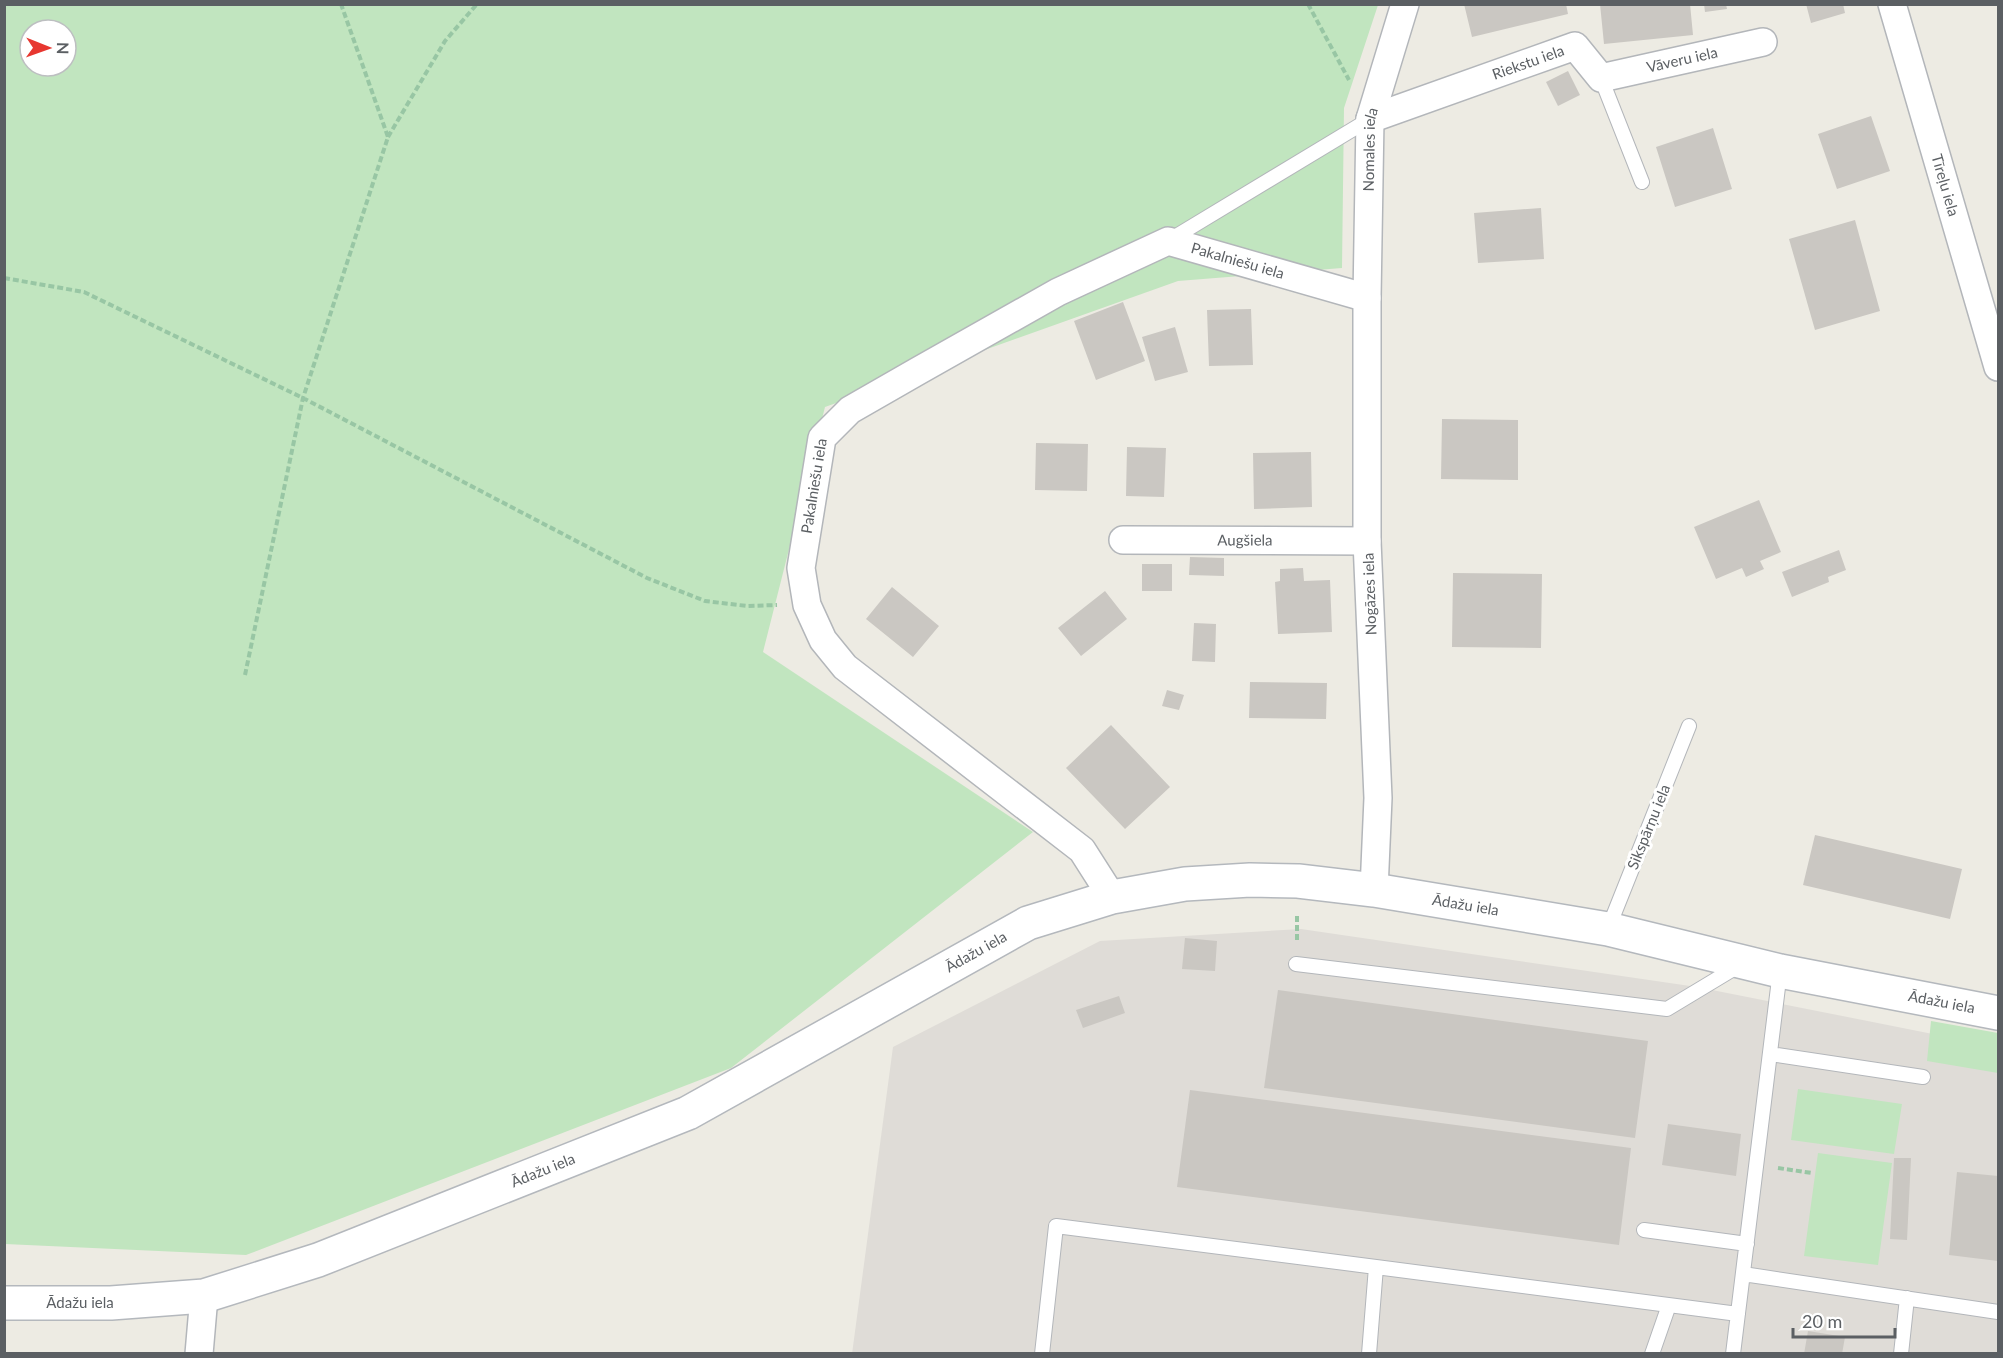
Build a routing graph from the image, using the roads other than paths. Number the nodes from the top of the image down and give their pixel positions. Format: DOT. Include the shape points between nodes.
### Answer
graph roads {
  1 [pos="1405,4"];
  2 [pos="1892,4"];
  3 [pos="1763,42"];
  4 [pos="1601,78"];
  5 [pos="1370,119"];
  6 [pos="1642,182"];
  7 [pos="1168,241"];
  8 [pos="1366,298"];
  9 [pos="1998,367"];
  10 [pos="1123,540"];
  11 [pos="1367,541"];
  12 [pos="1689,726"];
  13 [pos="1374,890"];
  14 [pos="1112,897"];
  15 [pos="1608,929"];
  16 [pos="1744,962"];
  17 [pos="1296,964"];
  18 [pos="1780,971"];
  19 [pos="1998,1012"];
  20 [pos="1770,1054"];
  21 [pos="1923,1077"];
  22 [pos="1644,1230"];
  23 [pos="1747,1244"];
  24 [pos="1376,1267"];
  25 [pos="1743,1274"];
  26 [pos="204,1296"];
  27 [pos="1907,1298"];
  28 [pos="4,1303"];
  29 [pos="1669,1305"];
  30 [pos="1998,1312"];
  31 [pos="1738,1314"];
  32 [pos="199,1353"];
  33 [pos="1042,1353"];
  34 [pos="1369,1353"];
  35 [pos="1652,1353"];
  36 [pos="1733,1353"];
  37 [pos="1901,1353"];
  1 -- 5 [label="street, Nomales iela"];
  2 -- 9 [label="street, Tīreļu iela"];
  3 -- 4 [label="street, Vāveru iela"];
  4 -- 5 [label="street, Riekstu iela" via="1575,45"];
  4 -- 6 [label="lane, Riekstu iela"];
  5 -- 7 [label="lane"];
  5 -- 8 [label="street, Nomales iela"];
  7 -- 8 [label="street, Pakalniešu iela"];
  7 -- 14 [label="street, Pakalniešu iela" via="1058,292 850,410 822,438 801,568 807,605 823,640 845,667 1082,850"];
  8 -- 11 [label="street, Nogāzes iela"];
  10 -- 11 [label="street, Augšiela"];
  11 -- 13 [label="street, Nogāzes iela" via="1378,798"];
  12 -- 15 [label="lane, Sikspārņu iela"];
  13 -- 14 [label="street, Ādažu iela" via="1250,880 1185,884"];
  13 -- 15 [label="street, Ādažu iela"];
  14 -- 26 [label="street, Ādažu iela" via="1028,923 688,1113 318,1260"];
  15 -- 16 [label="street, Ādažu iela"];
  16 -- 17 [label="lane" via="1667,1009"];
  16 -- 18 [label="street, Ādažu iela"];
  18 -- 19 [label="street, Ādažu iela"];
  18 -- 20 [label="lane"];
  20 -- 21 [label="lane"];
  20 -- 23 [label="lane"];
  22 -- 23 [label="lane"];
  23 -- 25 [label="lane"];
  24 -- 29 [label="lane"];
  24 -- 33 [label="lane" via="1056,1226"];
  24 -- 34 [label="lane"];
  25 -- 27 [label="lane"];
  25 -- 31 [label="lane"];
  26 -- 28 [label="street, Ādažu iela" via="111,1303"];
  26 -- 32 [label="street"];
  27 -- 30 [label="lane"];
  27 -- 37 [label="lane"];
  29 -- 31 [label="lane"];
  29 -- 35 [label="lane"];
  31 -- 36 [label="lane"];
}
